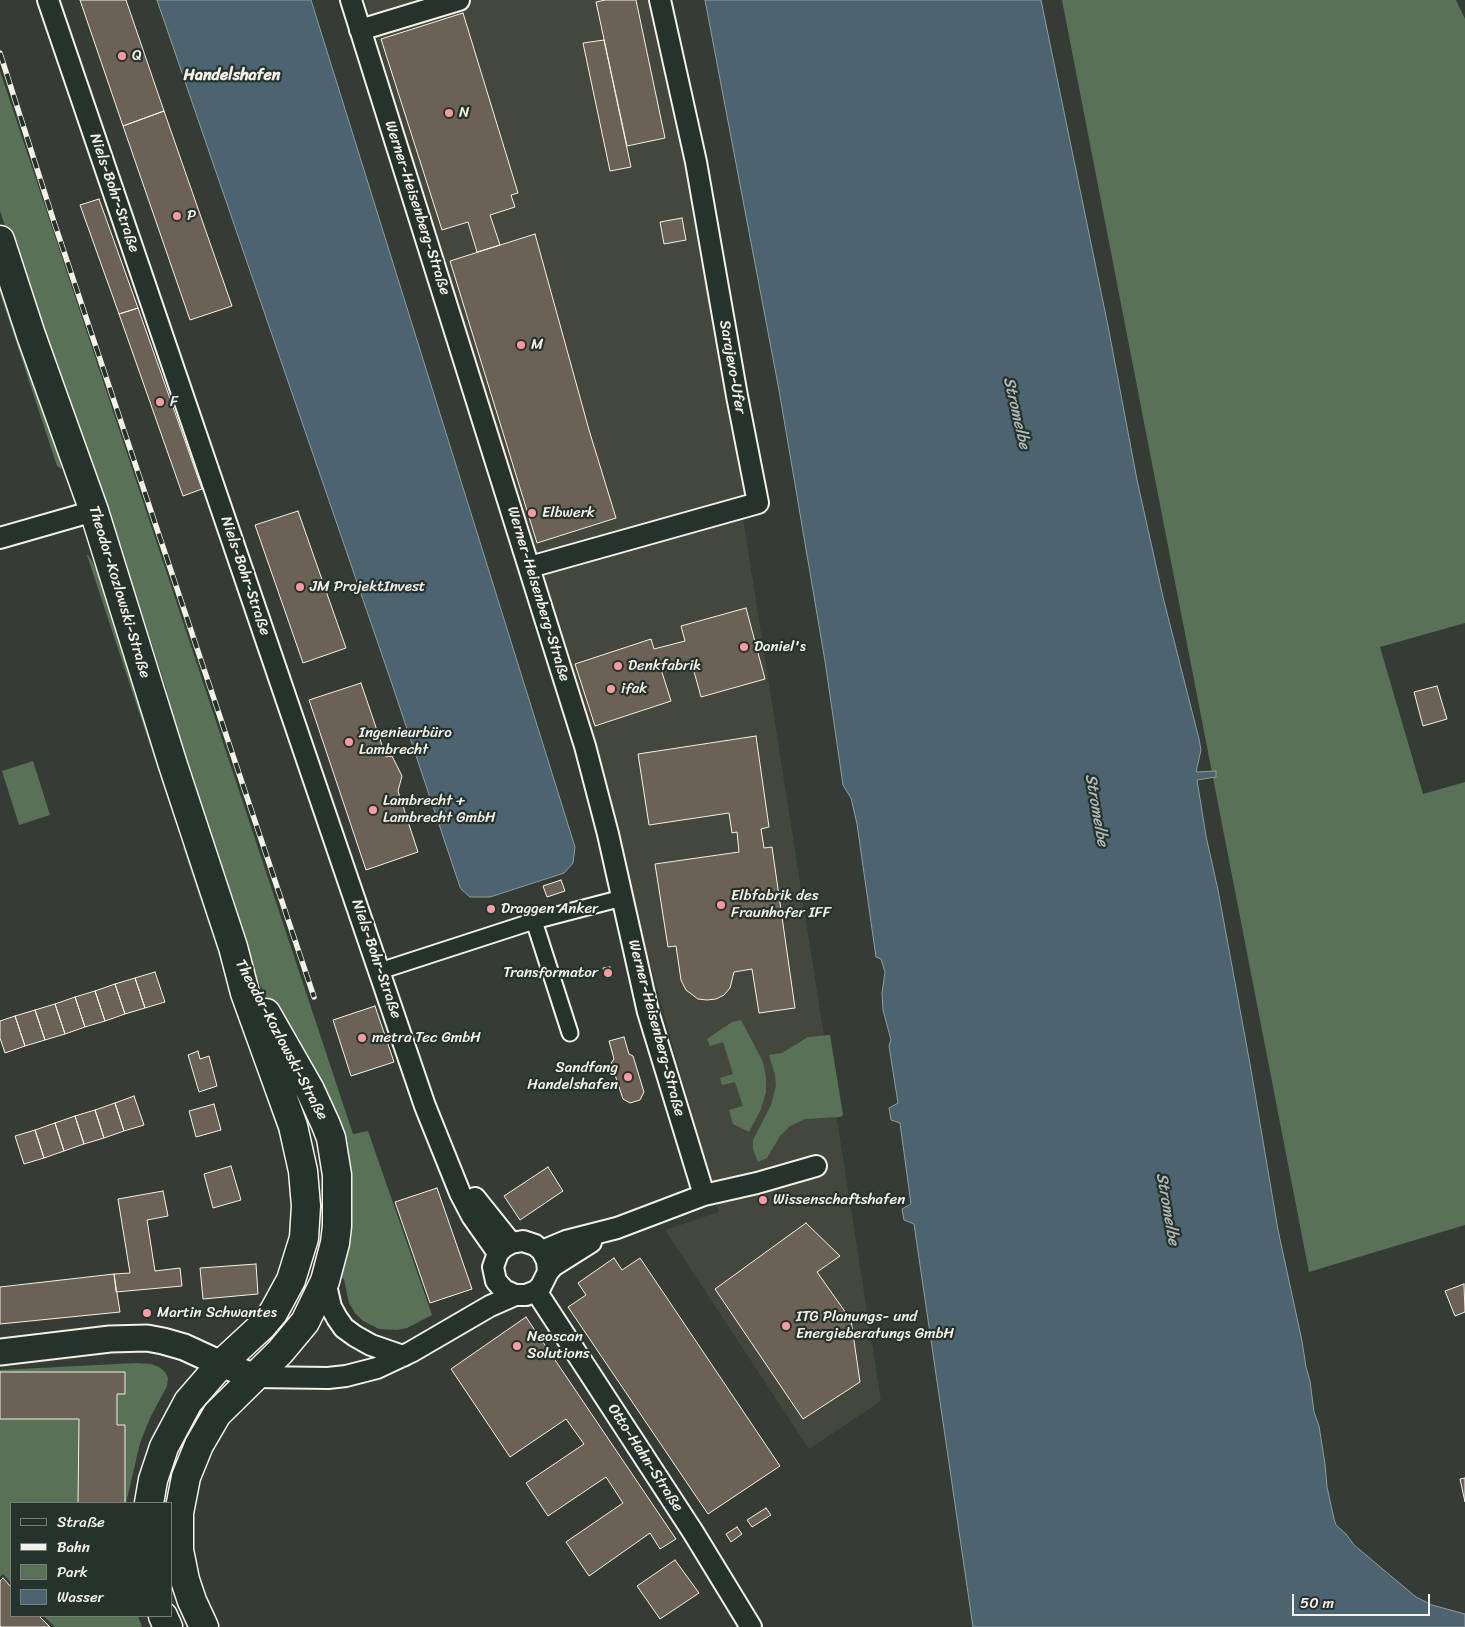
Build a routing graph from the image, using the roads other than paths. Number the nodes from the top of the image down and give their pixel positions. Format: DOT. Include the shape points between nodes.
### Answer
graph roads {
  1 [pos="48,0"];
  2 [pos="352,0"];
  3 [pos="459,0"];
  4 [pos="660,0"];
  5 [pos="360,30"];
  6 [pos="0,240"];
  7 [pos="94,511"];
  8 [pos="0,538"];
  9 [pos="530,567"];
  10 [pos="622,898"];
  11 [pos="534,921"];
  12 [pos="233,947"];
  13 [pos="380,971"];
  14 [pos="570,1033"];
  15 [pos="816,1166"];
  16 [pos="704,1195"];
  17 [pos="617,1228"];
  18 [pos="504,1248"];
  19 [pos="542,1251"];
  20 [pos="548,1272"];
  21 [pos="325,1280"];
  22 [pos="496,1281"];
  23 [pos="536,1291"];
  24 [pos="515,1295"];
  25 [pos="459,1324"];
  26 [pos="0,1352"];
  27 [pos="403,1356"];
  28 [pos="221,1364"];
  29 [pos="255,1377"];
  30 [pos="149,1502"];
  31 [pos="204,1627"];
  32 [pos="751,1627"];
  1 -- 13 [label="street, Niels-Bohr-Straße"];
  2 -- 5 [label="street, Werner-Heisenberg-Straße"];
  3 -- 5 [label="street"];
  4 -- 9 [label="street, Sarajevo-Ufer" via="696,162 736,396 758,503"];
  5 -- 9 [label="street, Werner-Heisenberg-Straße"];
  6 -- 7 [label="main road, Theodor-Kozlowski-Straße"];
  7 -- 8 [label="street"];
  7 -- 12 [label="main road, Theodor-Kozlowski-Straße"];
  9 -- 10 [label="street, Werner-Heisenberg-Straße" via="585,746"];
  10 -- 11 [label="street"];
  10 -- 16 [label="street, Werner-Heisenberg-Straße" via="648,1012"];
  11 -- 13 [label="street"];
  11 -- 14 [label="street"];
  12 -- 21 [label="main road, Theodor-Kozlowski-Straße" via="260,1003 310,1090 330,1138 337,1175 338,1209 335,1243"];
  12 -- 28 [label="main road, Theodor-Kozlowski-Straße" via="245,992 297,1141 306,1206 301,1251 282,1298 262,1326"];
  13 -- 18 [label="street, Niels-Bohr-Straße" via="449,1170 465,1204"];
  15 -- 16 [label="street"];
  16 -- 17 [label="street"];
  17 -- 19 [label="street" via="566,1241"];
  17 -- 20 [label="street" via="573,1252"];
  18 -- 19 [label="street" via="519,1241 535,1245"];
  18 -- 22 [label="street" via="493,1267"];
  19 -- 20 [label="street"];
  20 -- 23 [label="street"];
  21 -- 27 [label="street" via="332,1306 344,1328 372,1345"];
  21 -- 29 [label="main road, Theodor-Kozlowski-Straße" via="299,1331"];
  22 -- 24 [label="street"];
  22 -- 25 [label="street"];
  23 -- 24 [label="street"];
  23 -- 32 [label="street, Otto-Hahn-Straße"];
  24 -- 25 [label="street"];
  25 -- 27 [label="street"];
  26 -- 28 [label="street" via="135,1338 179,1345"];
  27 -- 29 [label="street" via="377,1368 346,1376 302,1379"];
  28 -- 29 [label="street"];
  28 -- 30 [label="main road, Theodor-Kozlowski-Straße" via="192,1396 173,1427 160,1458"];
  29 -- 31 [label="main road, Theodor-Kozlowski-Straße" via="211,1422 183,1489 178,1531 180,1557 192,1601"];
}
